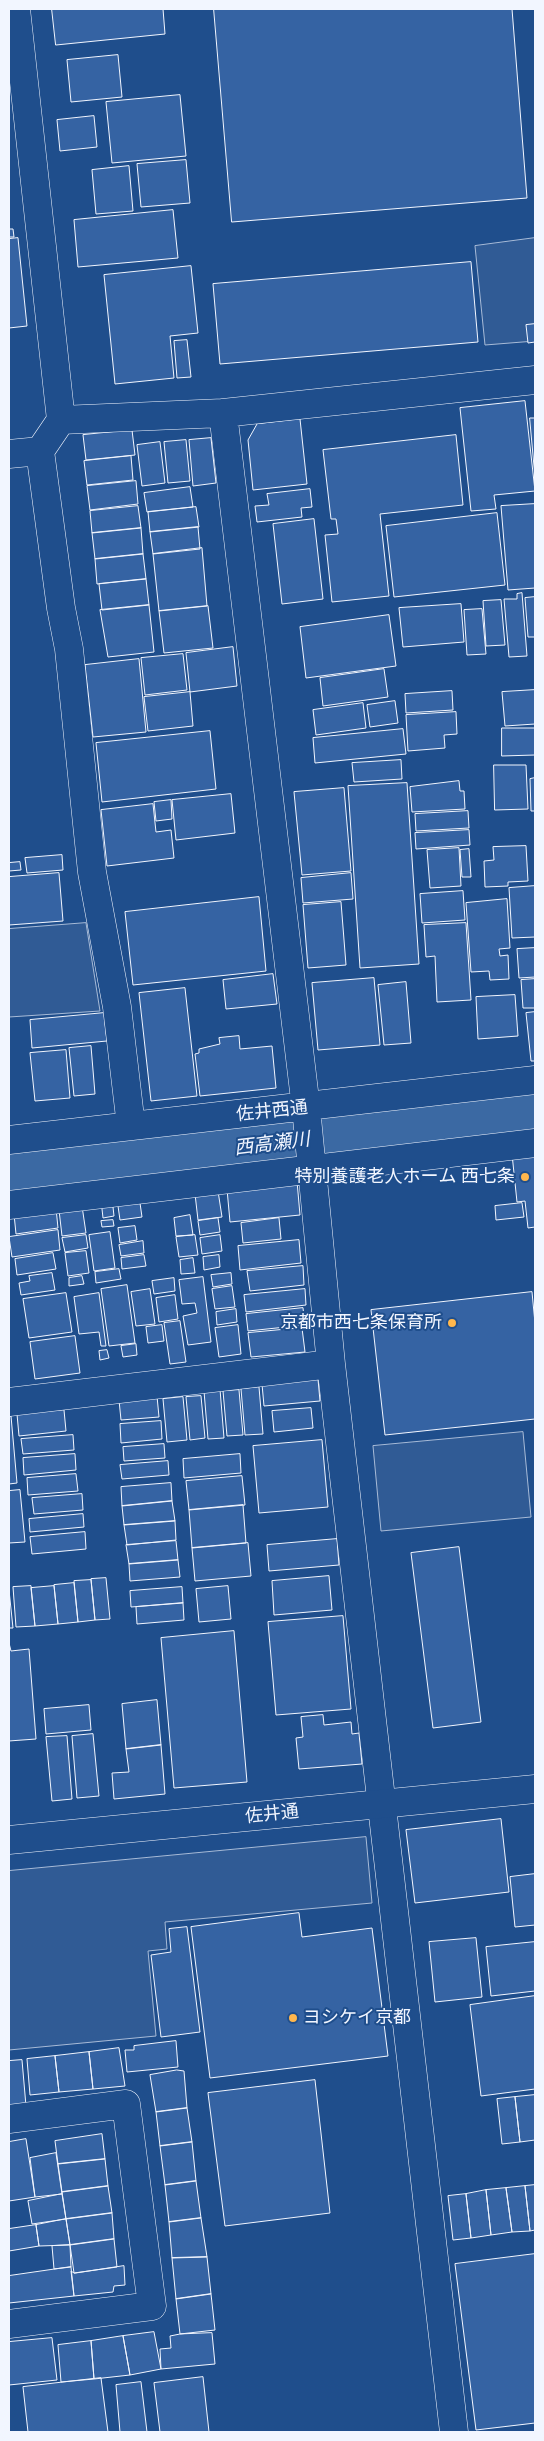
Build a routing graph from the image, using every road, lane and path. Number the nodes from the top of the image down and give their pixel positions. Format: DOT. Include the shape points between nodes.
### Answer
graph roads {
  1 [pos="16,9"];
  2 [pos="535,380"];
  3 [pos="223,413"];
  4 [pos="61,420"];
  5 [pos="40,451"];
  6 [pos="9,454"];
  7 [pos="535,1080"];
  8 [pos="306,1108"];
  9 [pos="131,1126"];
  10 [pos="9,1140"];
  11 [pos="535,1142"];
  12 [pos="312,1168"];
  13 [pos="9,1205"];
  14 [pos="331,1364"];
  15 [pos="9,1402"];
  16 [pos="535,1789"];
  17 [pos="381,1804"];
  18 [pos="9,1840"];
  19 [pos="9,2119"];
  20 [pos="9,2324"];
  21 [pos="454,2432"];
  1 -- 4 [label="street"];
  2 -- 3 [label="street"];
  3 -- 4 [label="street"];
  3 -- 8 [label="street"];
  4 -- 5 [label="street"];
  5 -- 6 [label="street"];
  5 -- 9 [label="street" via="60,608 69,649 92,872 118,1007"];
  7 -- 8 [label="street, 佐井西通"];
  8 -- 9 [label="street, 佐井西通"];
  8 -- 12 [label="street"];
  9 -- 10 [label="street, 佐井西通"];
  11 -- 12 [label="street"];
  12 -- 13 [label="street"];
  12 -- 14 [label="street"];
  14 -- 15 [label="street"];
  14 -- 17 [label="street"];
  16 -- 17 [label="street, 佐井通"];
  17 -- 18 [label="street, 佐井通"];
  17 -- 21 [label="street"];
  19 -- 20 [label="street" via="126,2104 152,2306"];
}
